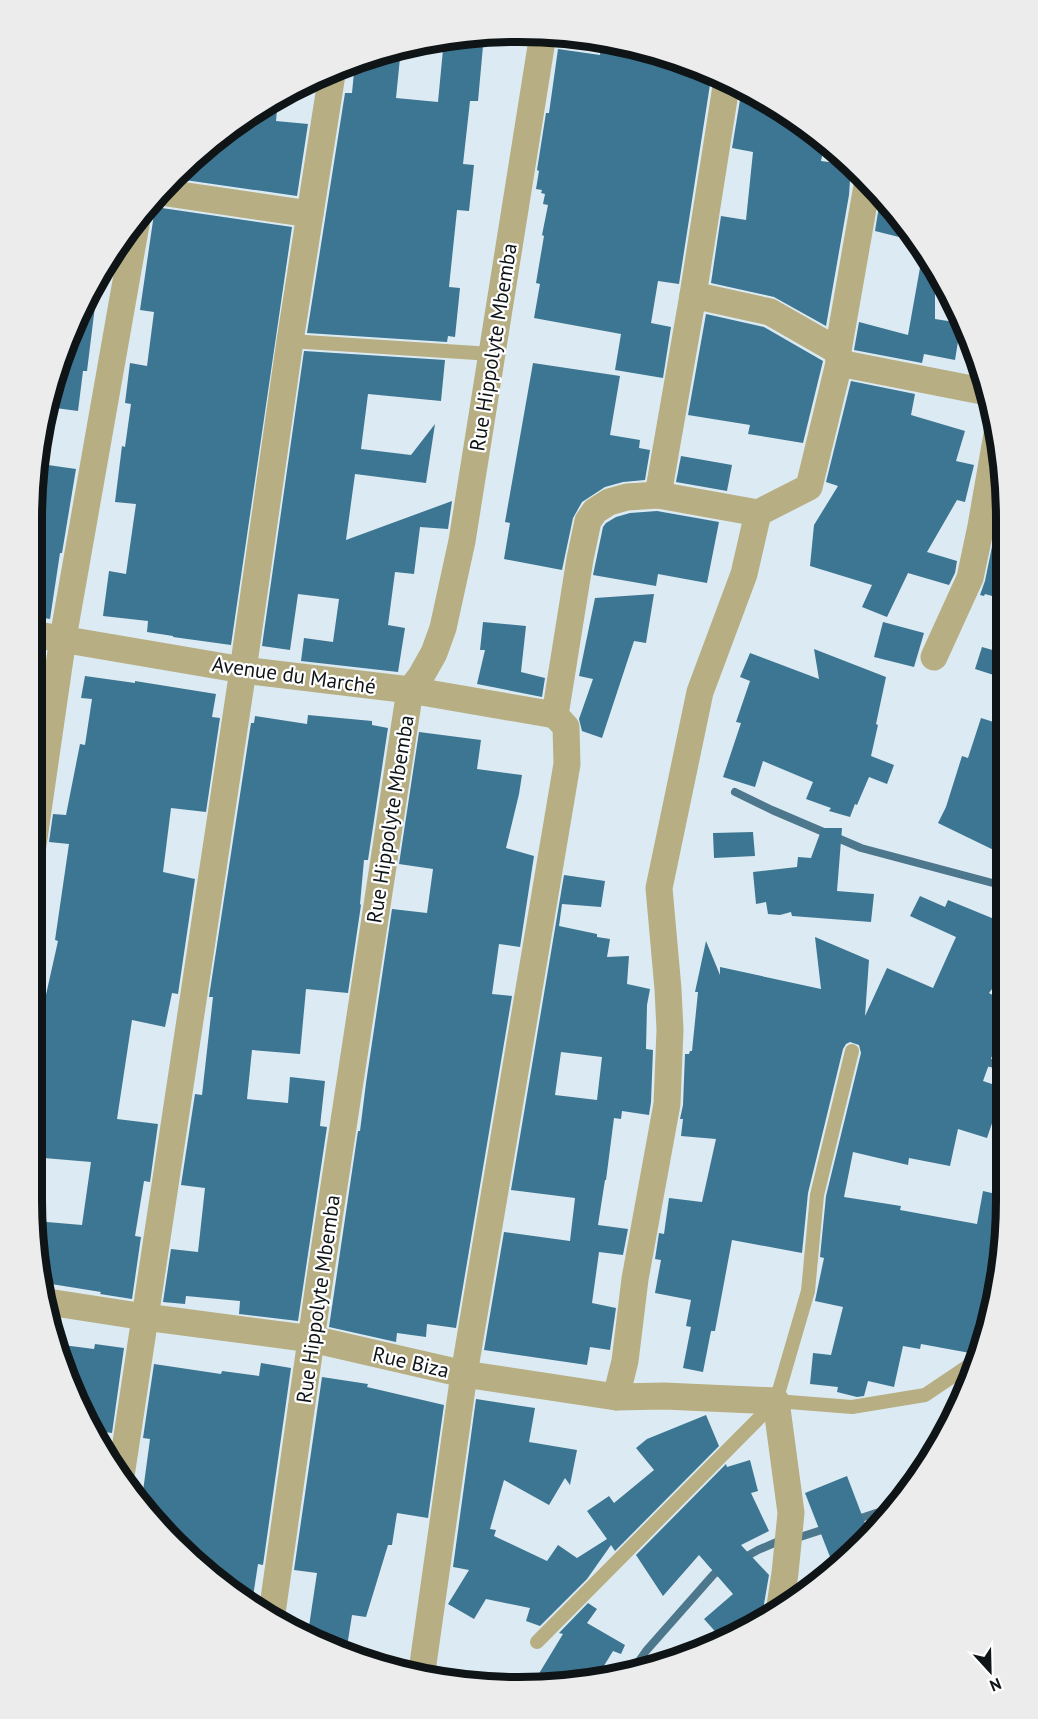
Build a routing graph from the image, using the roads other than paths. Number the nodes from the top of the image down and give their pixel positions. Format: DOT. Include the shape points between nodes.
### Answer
graph roads {
  1 [pos="542,43"];
  2 [pos="331,80"];
  3 [pos="726,89"];
  4 [pos="866,192"];
  5 [pos="170,194"];
  6 [pos="310,214"];
  7 [pos="133,239"];
  8 [pos="693,295"];
  9 [pos="290,341"];
  10 [pos="492,354"];
  11 [pos="838,357"];
  12 [pos="978,390"];
  13 [pos="992,461"];
  14 [pos="658,495"];
  15 [pos="758,513"];
  16 [pos="42,635"];
  17 [pos="63,638"];
  18 [pos="934,657"];
  19 [pos="243,670"];
  20 [pos="410,690"];
  21 [pos="555,715"];
  22 [pos="42,783"];
  23 [pos="852,1051"];
  24 [pos="53,1303"];
  25 [pos="145,1317"];
  26 [pos="312,1339"];
  27 [pos="966,1368"];
  28 [pos="464,1374"];
  29 [pos="616,1397"];
  30 [pos="776,1401"];
  31 [pos="123,1466"];
  32 [pos="781,1599"];
  33 [pos="273,1608"];
  34 [pos="537,1642"];
  35 [pos="423,1667"];
  1 -- 10 [label="street, Rue Hippolyte Mbemba"];
  2 -- 6 [label="street"];
  3 -- 8 [label="street"];
  4 -- 11 [label="street"];
  5 -- 6 [label="street"];
  6 -- 9 [label="street"];
  7 -- 17 [label="street"];
  8 -- 11 [label="street" via="770,312"];
  8 -- 14 [label="street"];
  9 -- 10 [label="lane"];
  9 -- 19 [label="street"];
  10 -- 20 [label="street, Rue Hippolyte Mbemba" via="462,541 443,628 434,653"];
  11 -- 12 [label="street"];
  11 -- 15 [label="street" via="809,487"];
  13 -- 18 [label="street" via="970,578"];
  14 -- 15 [label="street"];
  14 -- 21 [label="street" via="609,502 588,521"];
  15 -- 29 [label="street" via="744,574 700,692 658,888 670,1030 667,1104"];
  16 -- 17 [label="street, Avenue du Marché"];
  17 -- 19 [label="street, Avenue du Marché"];
  17 -- 22 [label="street"];
  19 -- 20 [label="street, Avenue du Marché"];
  19 -- 25 [label="street"];
  20 -- 21 [label="street, Avenue du Marché"];
  20 -- 26 [label="street, Rue Hippolyte Mbemba"];
  21 -- 28 [label="street" via="566,727 567,764"];
  23 -- 30 [label="lane" via="817,1195 808,1291"];
  24 -- 25 [label="street, Rue Biza"];
  25 -- 26 [label="street, Rue Biza"];
  25 -- 31 [label="street"];
  26 -- 28 [label="street, Rue Biza"];
  26 -- 33 [label="street, Rue Hippolyte Mbemba"];
  27 -- 30 [label="lane" via="925,1395 852,1407"];
  28 -- 29 [label="street, Rue Biza"];
  28 -- 35 [label="street"];
  29 -- 30 [label="street, Rue Biza"];
  30 -- 32 [label="street" via="791,1513"];
  30 -- 34 [label="lane"];
}
